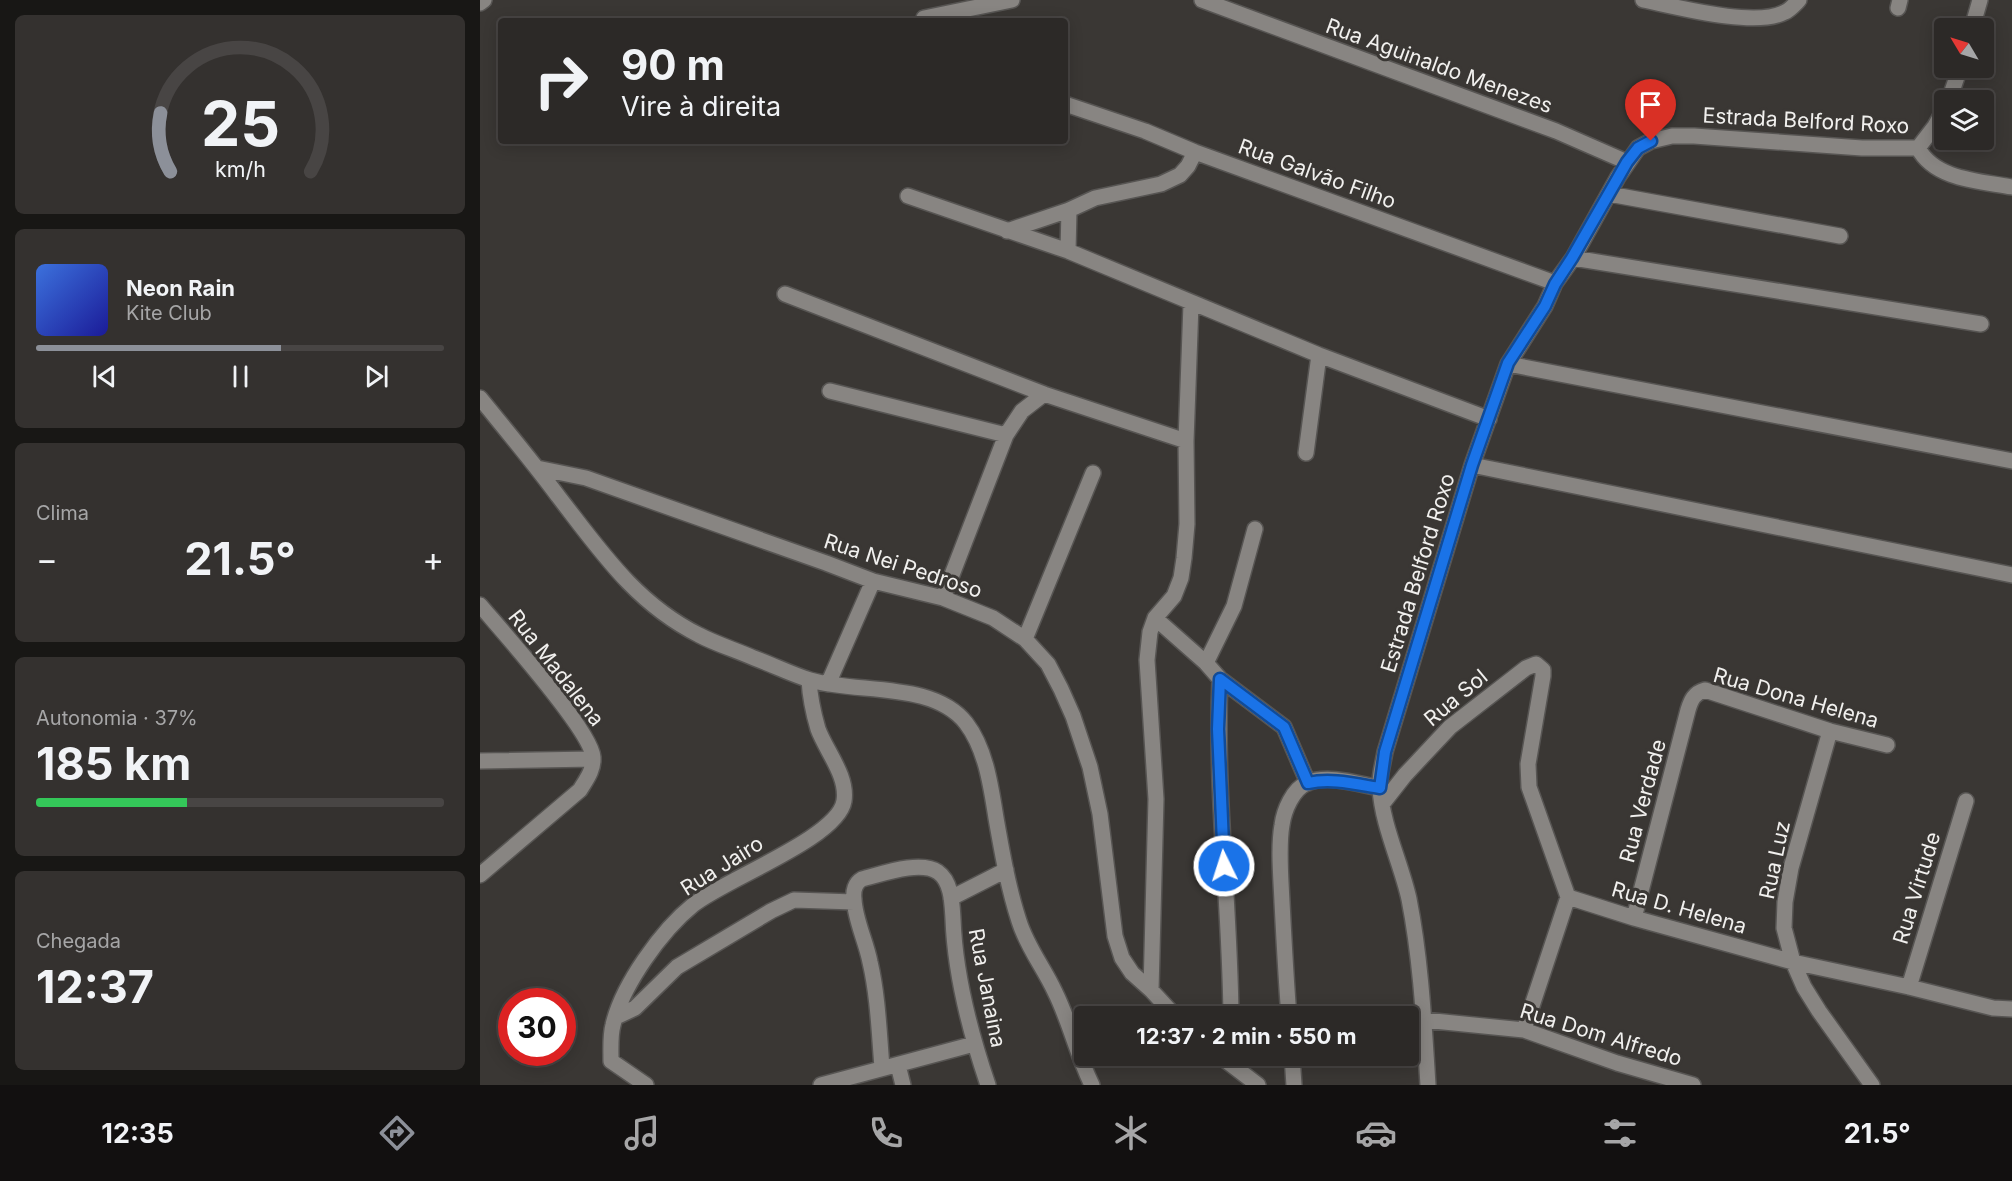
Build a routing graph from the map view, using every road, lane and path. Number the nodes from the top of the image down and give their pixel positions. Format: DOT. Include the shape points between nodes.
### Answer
graph roads {
  1 [pos="484,0"];
  2 [pos="1012,0"];
  3 [pos="1643,0"];
  4 [pos="1799,0"];
  5 [pos="1980,0"];
  6 [pos="1204,1"];
  7 [pos="480,3"];
  8 [pos="924,18"];
  9 [pos="1975,18"];
  10 [pos="1068,105"];
  11 [pos="1934,127"];
  12 [pos="1918,148"];
  13 [pos="1195,152"];
  14 [pos="1627,162"];
  15 [pos="2012,188"];
  16 [pos="1609,194"];
  17 [pos="908,196"];
  18 [pos="1069,210"];
  19 [pos="1007,231"];
  20 [pos="1840,236"];
  21 [pos="1068,251"];
  22 [pos="1572,258"];
  23 [pos="1555,284"];
  24 [pos="785,294"];
  25 [pos="1191,304"];
  26 [pos="1981,324"];
  27 [pos="1319,355"];
  28 [pos="1508,363"];
  29 [pos="830,391"];
  30 [pos="1044,394"];
  31 [pos="480,398"];
  32 [pos="1489,419"];
  33 [pos="1006,435"];
  34 [pos="1186,441"];
  35 [pos="1306,453"];
  36 [pos="2012,461"];
  37 [pos="1472,465"];
  38 [pos="537,468"];
  39 [pos="1093,473"];
  40 [pos="1255,529"];
  41 [pos="2012,575"];
  42 [pos="873,581"];
  43 [pos="943,598"];
  44 [pos="480,605"];
  45 [pos="1155,618"];
  46 [pos="1025,639"];
  47 [pos="1206,663"];
  48 [pos="1220,679"];
  49 [pos="809,680"];
  50 [pos="828,684"];
  51 [pos="1695,695"];
  52 [pos="1830,731"];
  53 [pos="1887,745"];
  54 [pos="593,759"];
  55 [pos="480,760"];
  56 [pos="1308,783"];
  57 [pos="1381,796"];
  58 [pos="1965,801"];
  59 [pos="1005,870"];
  60 [pos="480,875"];
  61 [pos="1568,897"];
  62 [pos="951,898"];
  63 [pos="854,902"];
  64 [pos="1634,918"];
  65 [pos="1793,962"];
  66 [pos="1909,987"];
  67 [pos="1151,990"];
  68 [pos="1166,1006"];
  69 [pos="1232,1006"];
  70 [pos="1288,1006"];
  71 [pos="2012,1009"];
  72 [pos="615,1017"];
  73 [pos="1424,1020"];
  74 [pos="1524,1030"];
  75 [pos="974,1044"];
  76 [pos="898,1065"];
  77 [pos="1236,1066"];
  78 [pos="1293,1066"];
  79 [pos="882,1067"];
  80 [pos="646,1085"];
  81 [pos="821,1085"];
  82 [pos="903,1085"];
  83 [pos="988,1085"];
  84 [pos="1092,1085"];
  85 [pos="1258,1085"];
  86 [pos="1294,1085"];
  87 [pos="1428,1085"];
  88 [pos="1693,1085"];
  89 [pos="1872,1085"];
  1 -- 7 [label="street"];
  2 -- 8 [label="street"];
  3 -- 4 [label="street" via="1764,18 1785,12"];
  5 -- 9 [label="street"];
  6 -- 14 [label="street, Rua Aguinaldo Menezes" via="1556,131"];
  10 -- 13 [label="street, Rua Galvão Filho"];
  11 -- 12 [label="street, Estrada Belford Roxo"];
  12 -- 14 [label="street, Estrada Belford Roxo" via="1672,136 1638,148"];
  12 -- 15 [label="street" via="1932,166 1944,173"];
  13 -- 18 [label="street" via="1180,175 1161,184 1095,198"];
  13 -- 23 [label="street, Rua Galvão Filho"];
  14 -- 16 [label="street, Estrada Belford Roxo"];
  16 -- 20 [label="street"];
  16 -- 22 [label="street, Estrada Belford Roxo"];
  17 -- 19 [label="street"];
  18 -- 19 [label="street"];
  18 -- 21 [label="street"];
  19 -- 21 [label="street"];
  21 -- 25 [label="street"];
  22 -- 23 [label="street, Estrada Belford Roxo"];
  22 -- 26 [label="street"];
  23 -- 28 [label="street, Estrada Belford Roxo"];
  24 -- 30 [label="street"];
  25 -- 27 [label="street"];
  25 -- 34 [label="street"];
  27 -- 32 [label="street"];
  27 -- 35 [label="street"];
  28 -- 32 [label="street, Estrada Belford Roxo"];
  28 -- 36 [label="street"];
  29 -- 33 [label="street"];
  30 -- 33 [label="street" via="1022,411"];
  30 -- 34 [label="street"];
  31 -- 38 [label="street"];
  32 -- 37 [label="street, Estrada Belford Roxo"];
  33 -- 43 [label="street"];
  34 -- 45 [label="street" via="1187,524 1181,578 1174,596"];
  37 -- 41 [label="street"];
  37 -- 57 [label="street, Estrada Belford Roxo" via="1385,752"];
  38 -- 42 [label="street, Rua Nei Pedroso" via="586,478"];
  38 -- 49 [label="street" via="618,574 664,615 699,636"];
  39 -- 46 [label="street"];
  40 -- 47 [label="street" via="1234,606"];
  42 -- 43 [label="street, Rua Nei Pedroso"];
  42 -- 50 [label="street"];
  43 -- 46 [label="street, Rua Nei Pedroso" via="993,618"];
  44 -- 54 [label="street, Rua Madalena" via="582,731"];
  45 -- 47 [label="street"];
  45 -- 67 [label="street" via="1148,660 1156,799"];
  46 -- 67 [label="street, Rua Nei Pedroso" via="1048,664 1073,717 1100,814 1115,936 1132,973"];
  47 -- 48 [label="street"];
  48 -- 56 [label="street" via="1284,727"];
  48 -- 69 [label="street" via="1218,740"];
  49 -- 50 [label="street"];
  49 -- 72 [label="street, Rua Jairo" via="810,700 819,729 843,782 840,813 820,833 693,905 640,965"];
  50 -- 59 [label="street" via="933,699 966,723 988,775"];
  51 -- 52 [label="street, Rua Dona Helena" via="1706,690"];
  51 -- 64 [label="street, Rua Verdade"];
  52 -- 53 [label="street, Rua Dona Helena"];
  52 -- 65 [label="street, Rua Luz" via="1785,902 1784,928"];
  54 -- 55 [label="street"];
  54 -- 60 [label="street" via="590,775 579,790"];
  56 -- 57 [label="street" via="1337,781"];
  56 -- 70 [label="street" via="1297,790 1282,824"];
  57 -- 61 [label="street, Rua Sol" via="1450,726 1526,668 1540,666 1543,676 1527,764 1529,787"];
  57 -- 73 [label="street, Estrada Belford Roxo" via="1408,897"];
  58 -- 66 [label="street, Rua Virtude"];
  59 -- 62 [label="street"];
  59 -- 84 [label="street" via="1019,922 1055,991"];
  61 -- 64 [label="street, Rua D. Helena"];
  61 -- 74 [label="street"];
  62 -- 63 [label="street, Rua Janaina" via="947,883 938,872 923,867 858,882"];
  62 -- 75 [label="street, Rua Janaina" via="953,940"];
  63 -- 72 [label="street" via="794,900 771,910 677,967 635,1008"];
  63 -- 79 [label="street" via="876,994"];
  64 -- 65 [label="street, Rua D. Helena"];
  65 -- 66 [label="street, Rua D. Helena"];
  65 -- 89 [label="street, Rua Luz" via="1819,1011"];
  66 -- 71 [label="street, Rua D. Helena"];
  67 -- 68 [label="street, Rua Nei Pedroso"];
  72 -- 80 [label="street, Rua Jairo" via="611,1061"];
  73 -- 74 [label="street, Rua Dom Alfredo"];
  73 -- 87 [label="street, Estrada Belford Roxo"];
  74 -- 88 [label="street, Rua Dom Alfredo"];
  75 -- 76 [label="street"];
  75 -- 83 [label="street, Rua Janaina"];
  76 -- 79 [label="street"];
  76 -- 82 [label="street"];
  77 -- 85 [label="street"];
  78 -- 86 [label="street"];
  79 -- 81 [label="street"];
}
